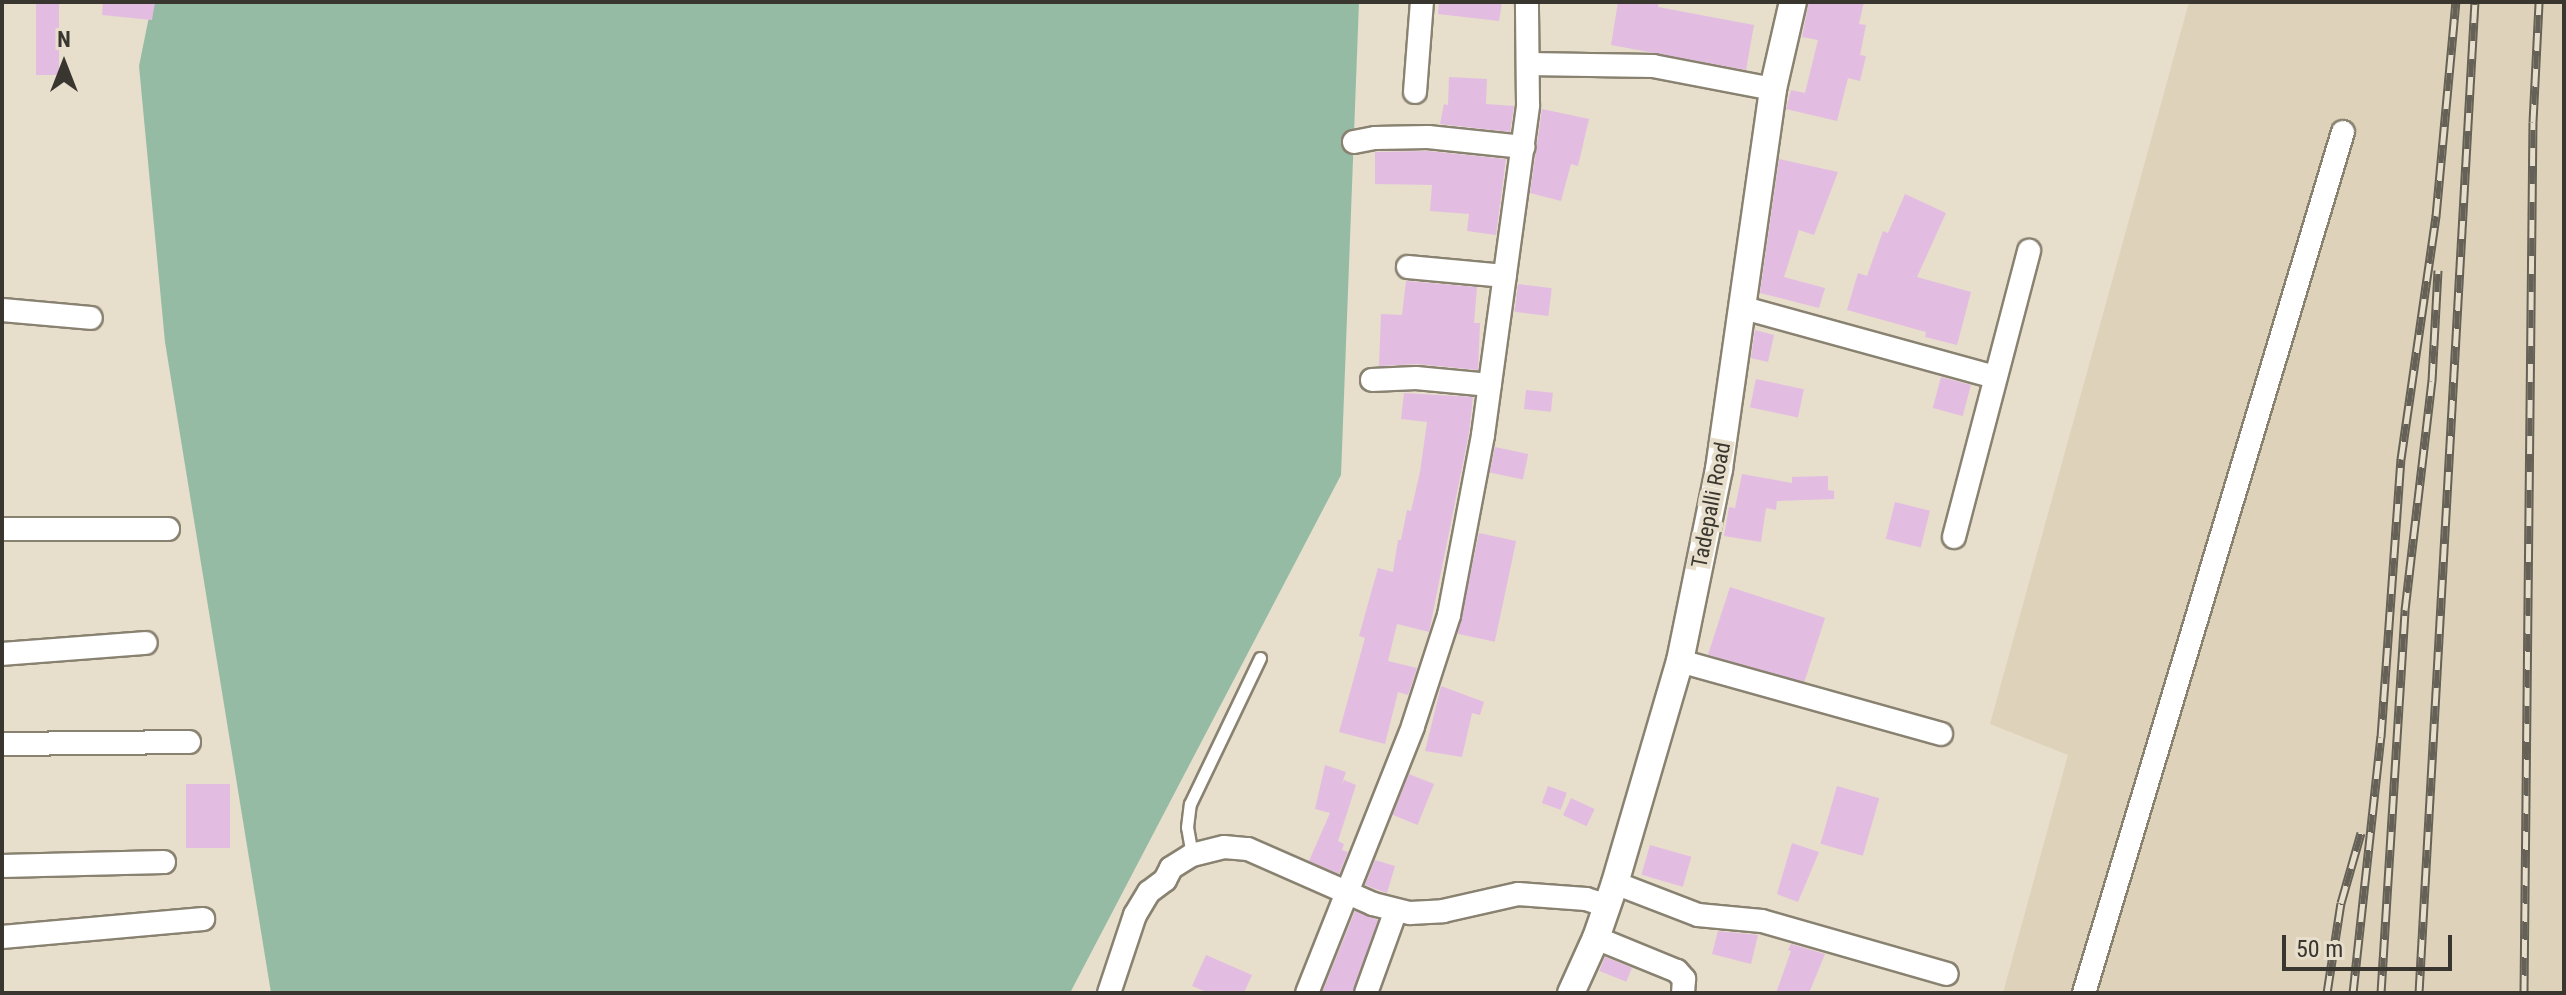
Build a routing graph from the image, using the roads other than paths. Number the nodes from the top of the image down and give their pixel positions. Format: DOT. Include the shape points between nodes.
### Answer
graph roads {
  1 [pos="1422,2"];
  2 [pos="1527,2"];
  3 [pos="1793,2"];
  4 [pos="1528,64"];
  5 [pos="1773,89"];
  6 [pos="1415,92"];
  7 [pos="2343,132"];
  8 [pos="1354,142"];
  9 [pos="1523,147"];
  10 [pos="2029,251"];
  11 [pos="1408,267"];
  12 [pos="1505,276"];
  13 [pos="1744,308"];
  14 [pos="2,310"];
  15 [pos="91,318"];
  16 [pos="1994,377"];
  17 [pos="1372,380"];
  18 [pos="1490,385"];
  19 [pos="2,529"];
  20 [pos="168,529"];
  21 [pos="1954,537"];
  22 [pos="146,643"];
  23 [pos="2,654"];
  24 [pos="1260,658"];
  25 [pos="1680,661"];
  26 [pos="1941,734"];
  27 [pos="189,742"];
  28 [pos="2,744"];
  29 [pos="1192,855"];
  30 [pos="164,862"];
  31 [pos="2,866"];
  32 [pos="1349,893"];
  33 [pos="1611,894"];
  34 [pos="1396,910"];
  35 [pos="203,919"];
  36 [pos="2,937"];
  37 [pos="1596,938"];
  38 [pos="1947,974"];
  39 [pos="1109,993"];
  40 [pos="1307,993"];
  41 [pos="1366,993"];
  42 [pos="1571,993"];
  43 [pos="1683,993"];
  44 [pos="2084,993"];
  1 -- 6 [label="street"];
  2 -- 4 [label="street"];
  3 -- 5 [label="street, Tadepalli Road"];
  4 -- 5 [label="street" via="1653,66"];
  4 -- 9 [label="street"];
  5 -- 13 [label="street, Tadepalli Road"];
  7 -- 44 [label="street"];
  8 -- 9 [label="street" via="1428,137"];
  9 -- 12 [label="street"];
  10 -- 16 [label="street"];
  11 -- 12 [label="street"];
  12 -- 18 [label="street"];
  13 -- 16 [label="street"];
  13 -- 25 [label="street, Tadepalli Road" via="1719,469"];
  14 -- 15 [label="street"];
  16 -- 21 [label="street"];
  17 -- 18 [label="street"];
  18 -- 32 [label="street" via="1449,615"];
  19 -- 20 [label="street"];
  22 -- 23 [label="street"];
  24 -- 29 [label="lane" via="1190,804"];
  25 -- 26 [label="street"];
  25 -- 33 [label="street, Tadepalli Road"];
  27 -- 28 [label="street"];
  29 -- 32 [label="street" via="1224,847 1248,849"];
  29 -- 39 [label="street" via="1171,868 1135,915"];
  30 -- 31 [label="street"];
  32 -- 34 [label="street"];
  32 -- 40 [label="street"];
  33 -- 34 [label="street" via="1586,899 1518,894 1443,911"];
  33 -- 37 [label="street, Tadepalli Road"];
  33 -- 38 [label="street" via="1698,915 1762,921"];
  34 -- 41 [label="street"];
  35 -- 36 [label="street"];
  37 -- 42 [label="street, Tadepalli Road"];
  37 -- 43 [label="street" via="1672,968 1684,979"];
}
